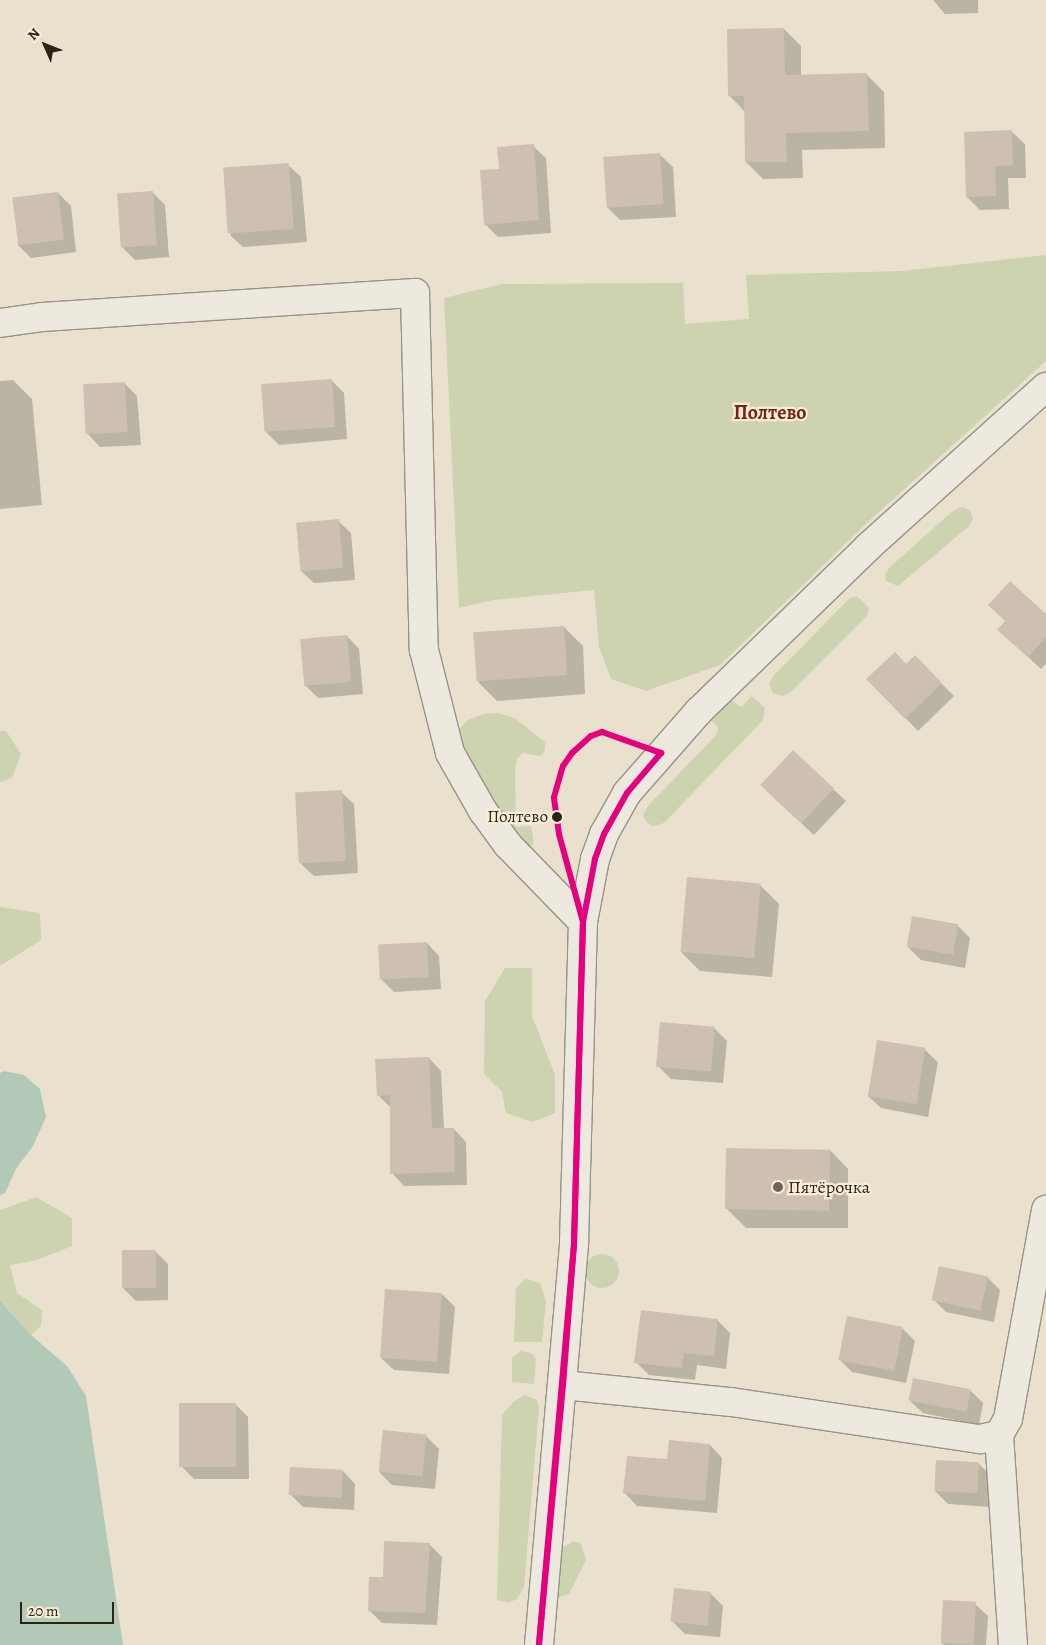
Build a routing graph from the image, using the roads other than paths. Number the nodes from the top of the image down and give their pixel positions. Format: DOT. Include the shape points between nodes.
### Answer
graph roads {
  1 [pos="0,323"];
  2 [pos="1046,387"];
  3 [pos="583,922"];
  4 [pos="1046,1209"];
  5 [pos="563,1385"];
  6 [pos="999,1435"];
  7 [pos="539,1645"];
  8 [pos="1013,1645"];
  1 -- 3 [label="street" via="42,317 415,292 424,650 450,753 483,811 508,845"];
  2 -- 3 [label="street" via="868,547 699,711 661,753 627,794 604,834 595,859"];
  3 -- 5 [label="street" via="574,1243"];
  4 -- 6 [label="street" via="1008,1419"];
  5 -- 6 [label="street" via="731,1402 980,1439"];
  5 -- 7 [label="street"];
  6 -- 8 [label="street"];
}
